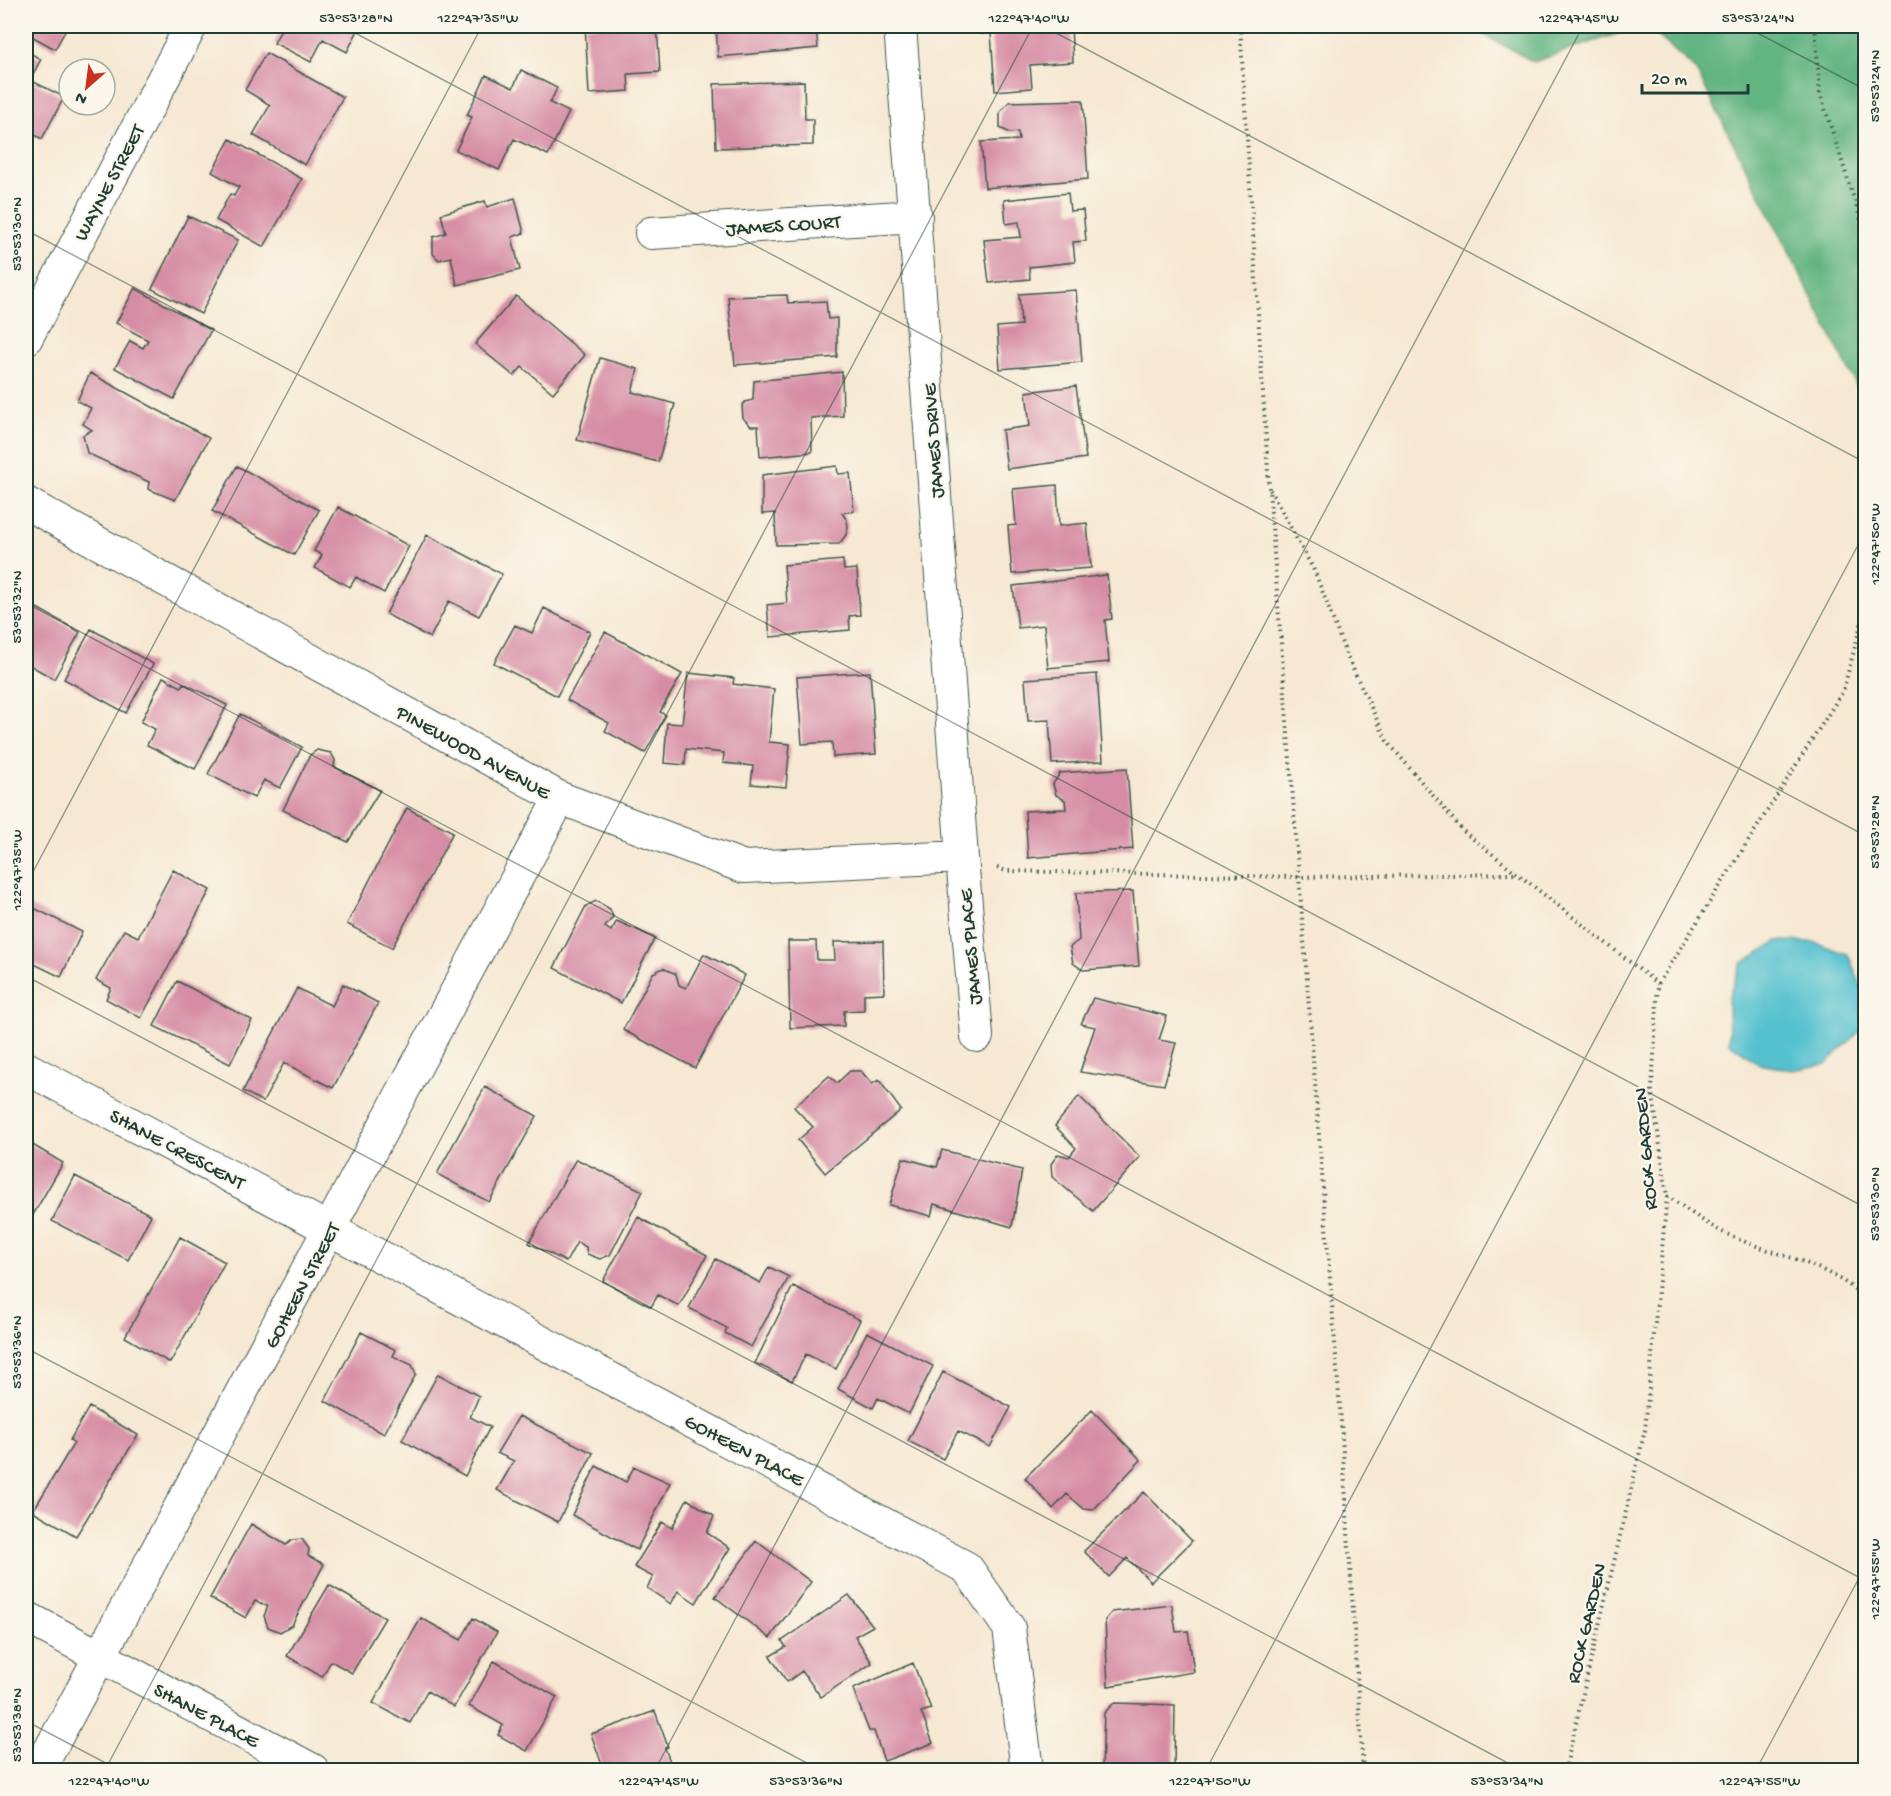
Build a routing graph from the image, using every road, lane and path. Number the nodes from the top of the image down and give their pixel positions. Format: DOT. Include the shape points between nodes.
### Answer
graph roads {
  1 [pos="191,26"];
  2 [pos="900,26"];
  3 [pos="1240,26"];
  4 [pos="1815,26"];
  5 [pos="915,216"];
  6 [pos="651,232"];
  7 [pos="1866,237"];
  8 [pos="26,339"];
  9 [pos="1269,488"];
  10 [pos="26,503"];
  11 [pos="1866,606"];
  12 [pos="560,798"];
  13 [pos="962,857"];
  14 [pos="1517,874"];
  15 [pos="1298,877"];
  16 [pos="1658,984"];
  17 [pos="977,1036"];
  18 [pos="26,1068"];
  19 [pos="1667,1196"];
  20 [pos="331,1229"];
  21 [pos="1866,1299"];
  22 [pos="26,1617"];
  23 [pos="101,1658"];
  24 [pos="39,1770"];
  25 [pos="313,1770"];
  26 [pos="1027,1770"];
  27 [pos="1363,1770"];
  28 [pos="1565,1770"];
  1 -- 8 [label="street, WAYNE STREET"];
  2 -- 5 [label="street, JAMES DRIVE"];
  3 -- 9 [label="path"];
  4 -- 7 [label="path" via="1820,93"];
  5 -- 6 [label="street, JAMES COURT"];
  5 -- 13 [label="street, JAMES DRIVE"];
  9 -- 14 [label="path" via="1316,572 1346,654 1387,741 1463,831"];
  9 -- 15 [label="path"];
  10 -- 12 [label="street, PINEWOOD AVENUE"];
  11 -- 16 [label="path, ROCK GARDEN" via="1843,692"];
  12 -- 13 [label="street, PINEWOOD AVENUE" via="744,867"];
  12 -- 20 [label="street, GOHEEN STREET"];
  13 -- 15 [label="path" via="1006,871"];
  13 -- 17 [label="street, JAMES PLACE"];
  14 -- 15 [label="path"];
  14 -- 16 [label="path"];
  15 -- 27 [label="path" via="1341,1421"];
  16 -- 19 [label="path, ROCK GARDEN" via="1652,1090"];
  18 -- 20 [label="street, SHANE CRESCENT"];
  19 -- 21 [label="path" via="1728,1235 1814,1265 1851,1285"];
  19 -- 28 [label="path, ROCK GARDEN" via="1645,1430"];
  20 -- 23 [label="street, GOHEEN STREET"];
  20 -- 26 [label="street, GOHEEN PLACE" via="968,1568 1009,1628"];
  22 -- 23 [label="street"];
  23 -- 24 [label="street, GOHEEN STREET"];
  23 -- 25 [label="street, SHANE PLACE"];
}
